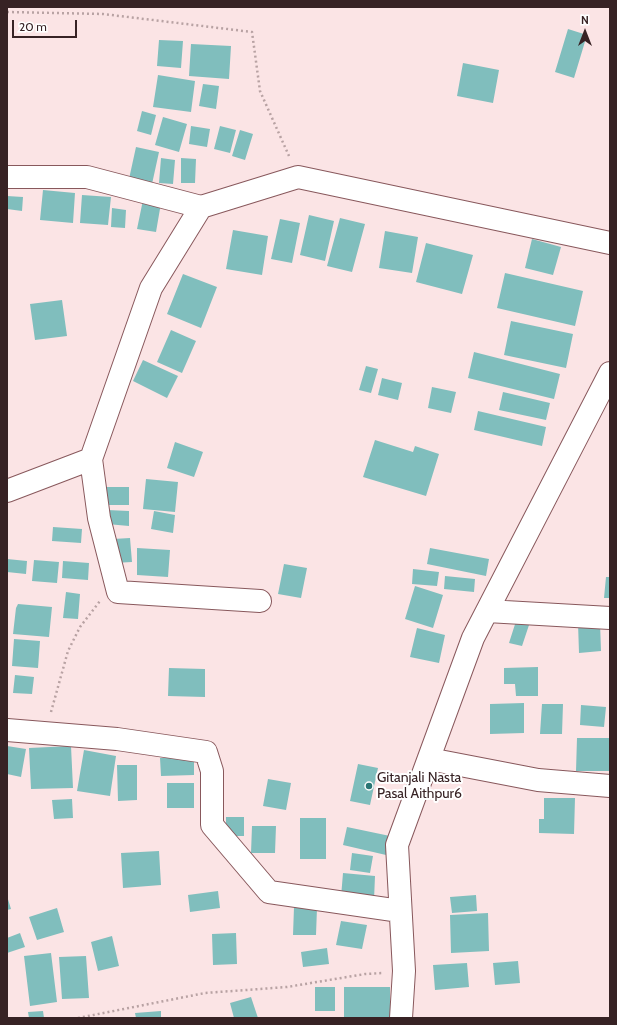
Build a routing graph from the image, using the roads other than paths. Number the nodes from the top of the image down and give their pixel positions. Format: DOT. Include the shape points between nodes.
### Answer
graph roads {
  1 [pos="7,177"];
  2 [pos="201,207"];
  3 [pos="610,243"];
  4 [pos="610,373"];
  5 [pos="91,459"];
  6 [pos="7,491"];
  7 [pos="260,601"];
  8 [pos="487,611"];
  9 [pos="610,618"];
  10 [pos="7,730"];
  11 [pos="429,759"];
  12 [pos="610,786"];
  13 [pos="400,911"];
  14 [pos="401,1018"];
  1 -- 2 [label="street" via="87,177"];
  2 -- 3 [label="street" via="298,177"];
  2 -- 5 [label="street" via="151,288"];
  4 -- 8 [label="street"];
  5 -- 6 [label="street"];
  5 -- 7 [label="street" via="99,518 118,592"];
  8 -- 9 [label="street"];
  8 -- 11 [label="street" via="473,638"];
  10 -- 13 [label="street" via="117,739 206,752 212,771 212,825 269,892"];
  11 -- 12 [label="street" via="538,780"];
  11 -- 13 [label="street" via="397,846"];
  13 -- 14 [label="street" via="404,971"];
}
